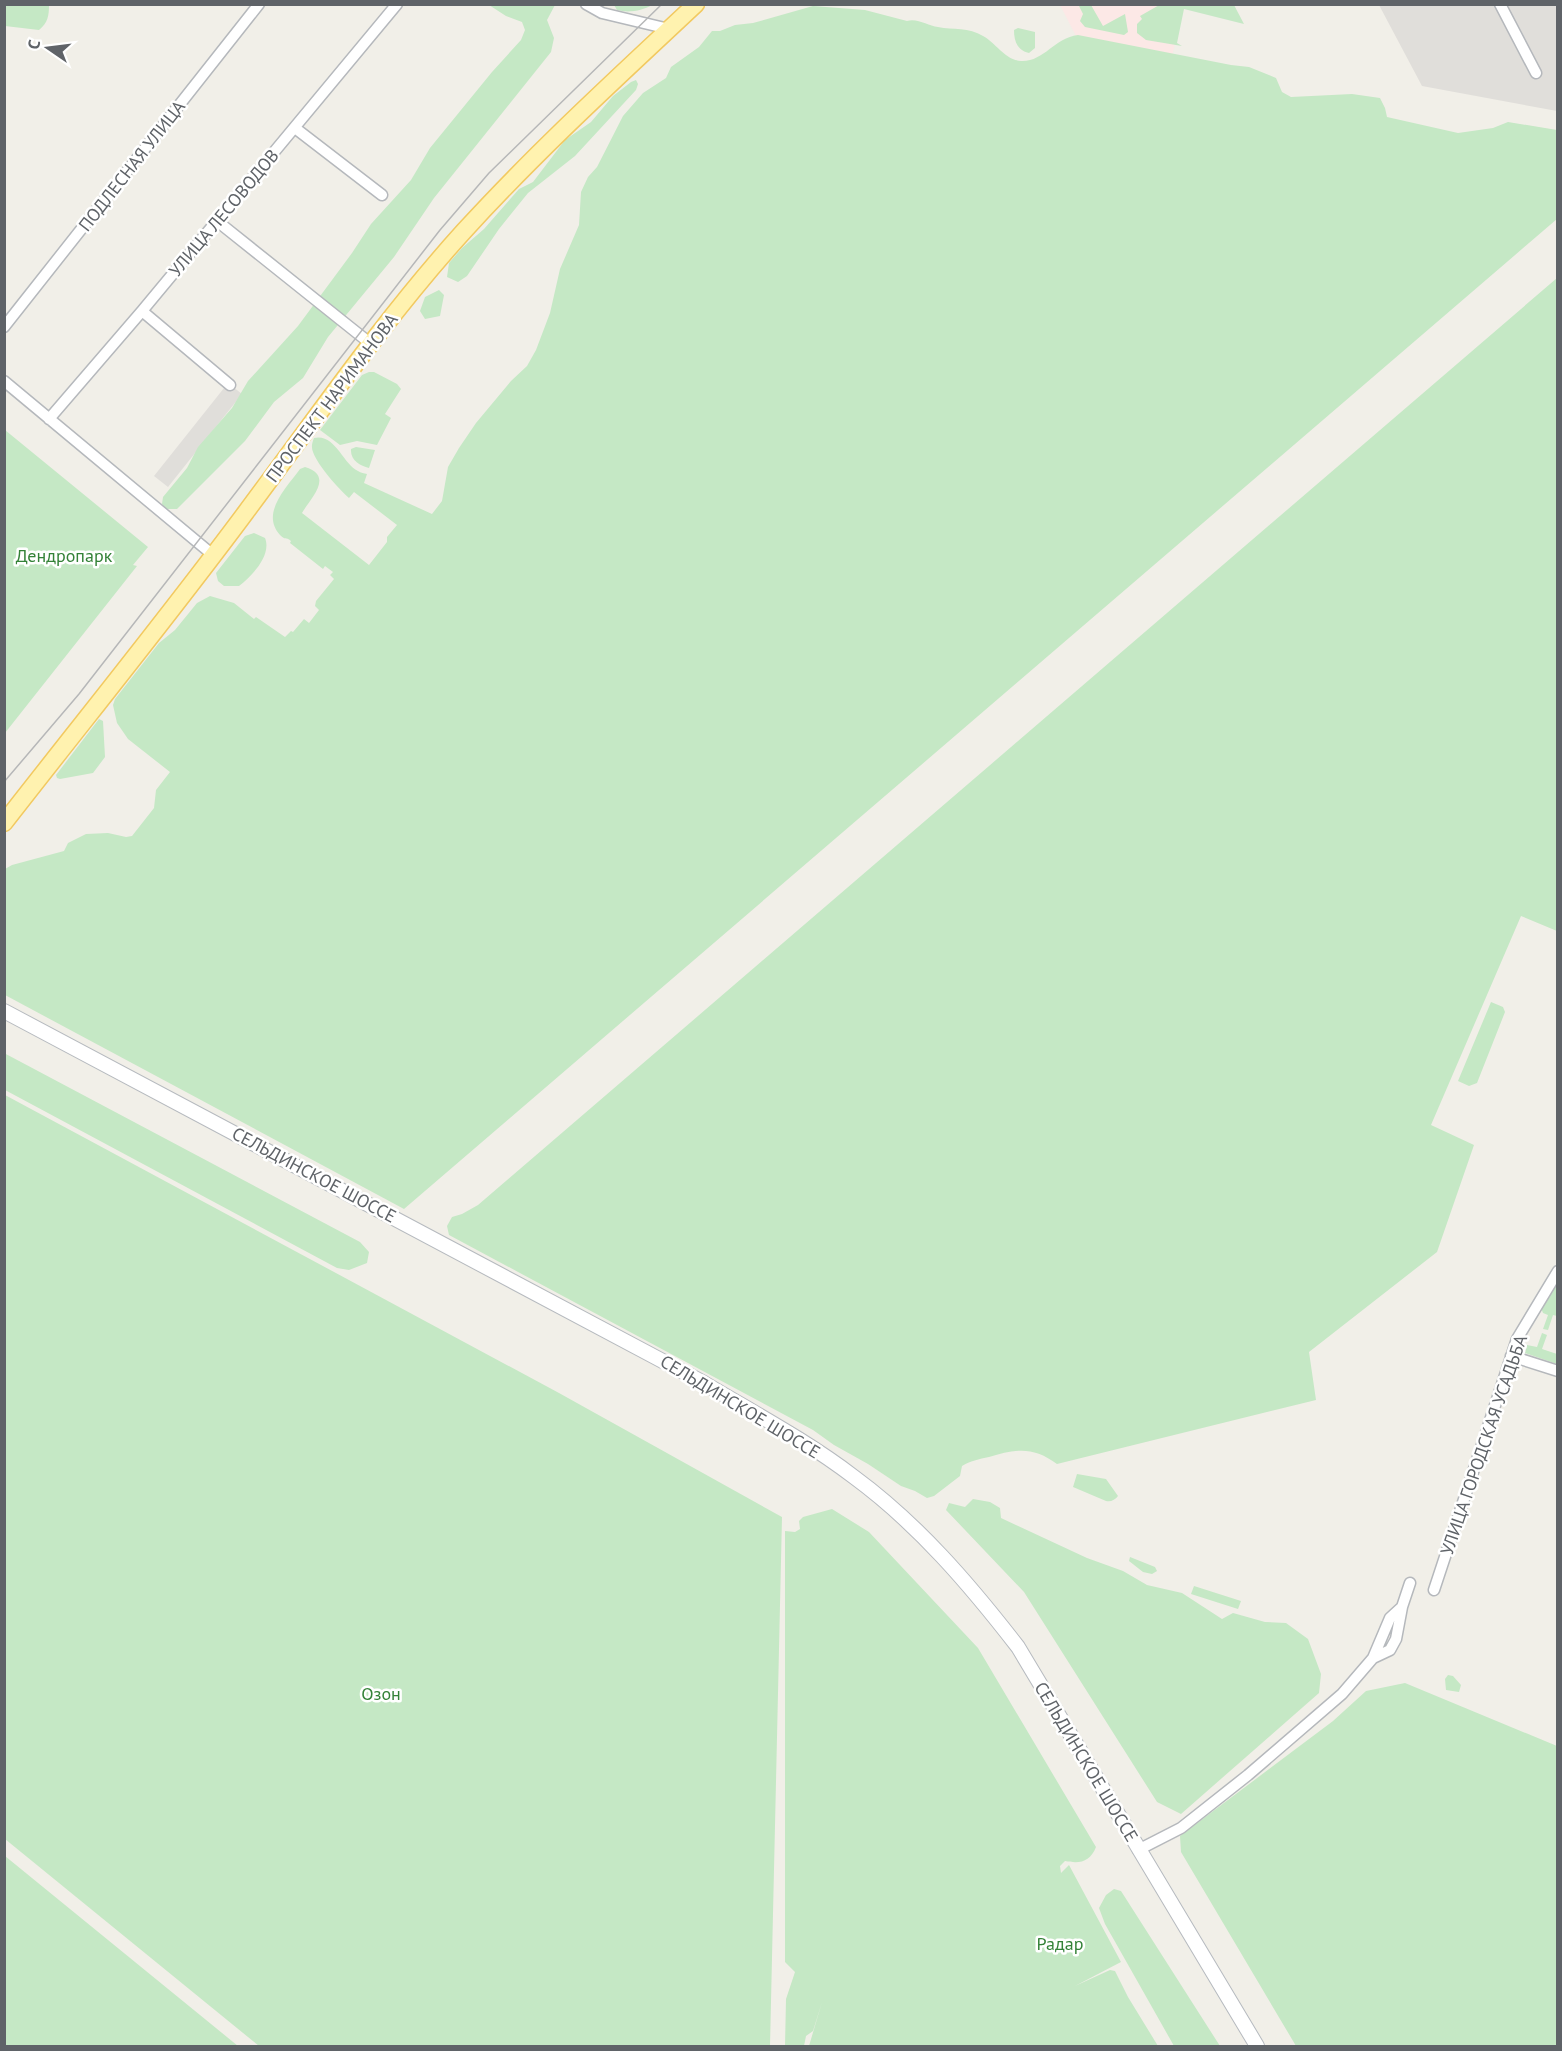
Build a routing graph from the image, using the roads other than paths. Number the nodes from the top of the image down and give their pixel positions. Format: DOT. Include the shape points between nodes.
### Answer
graph roads {
  1 [pos="259,4"];
  2 [pos="397,4"];
  3 [pos="586,4"];
  4 [pos="696,4"];
  5 [pos="1500,4"];
  6 [pos="600,9"];
  7 [pos="669,29"];
  8 [pos="1536,73"];
  9 [pos="296,128"];
  10 [pos="382,195"];
  11 [pos="217,221"];
  12 [pos="142,311"];
  13 [pos="4,327"];
  14 [pos="371,344"];
  15 [pos="4,381"];
  16 [pos="230,384"];
  17 [pos="49,419"];
  18 [pos="213,555"];
  19 [pos="4,823"];
  20 [pos="4,1011"];
  21 [pos="1557,1271"];
  22 [pos="1511,1356"];
  23 [pos="1557,1371"];
  24 [pos="1410,1583"];
  25 [pos="1434,1590"];
  26 [pos="1138,1850"];
  27 [pos="1257,2046"];
  1 -- 13 [label="street, ПОДЛЕСНАЯ УЛИЦА"];
  2 -- 9 [label="street, УЛИЦА ЛЕСОВОДОВ"];
  3 -- 6 [label="street"];
  4 -- 7 [label="main road, ПРОСПЕКТ НАРИМАНОВА"];
  5 -- 8 [label="street"];
  6 -- 7 [label="street"];
  7 -- 14 [label="main road, ПРОСПЕКТ НАРИМАНОВА" via="516,176"];
  9 -- 10 [label="street"];
  9 -- 11 [label="street, УЛИЦА ЛЕСОВОДОВ"];
  11 -- 12 [label="street, УЛИЦА ЛЕСОВОДОВ"];
  11 -- 14 [label="street"];
  12 -- 16 [label="street"];
  12 -- 17 [label="street, УЛИЦА ЛЕСОВОДОВ"];
  14 -- 18 [label="main road, ПРОСПЕКТ НАРИМАНОВА"];
  15 -- 17 [label="street"];
  17 -- 18 [label="street"];
  18 -- 19 [label="main road, ПРОСПЕКТ НАРИМАНОВА"];
  20 -- 26 [label="main road, СЕЛЬДИНСКОЕ ШОССЕ" via="704,1383 855,1477 939,1553 1018,1647"];
  21 -- 22 [label="street, УЛИЦА ГОРОДСКАЯ УСАДЬБА"];
  22 -- 23 [label="street"];
  22 -- 25 [label="street, УЛИЦА ГОРОДСКАЯ УСАДЬБА"];
  24 -- 26 [label="street" via="1390,1650 1372,1658 1342,1694 1248,1775 1181,1828"];
  26 -- 27 [label="main road, СЕЛЬДИНСКОЕ ШОССЕ"];
}
